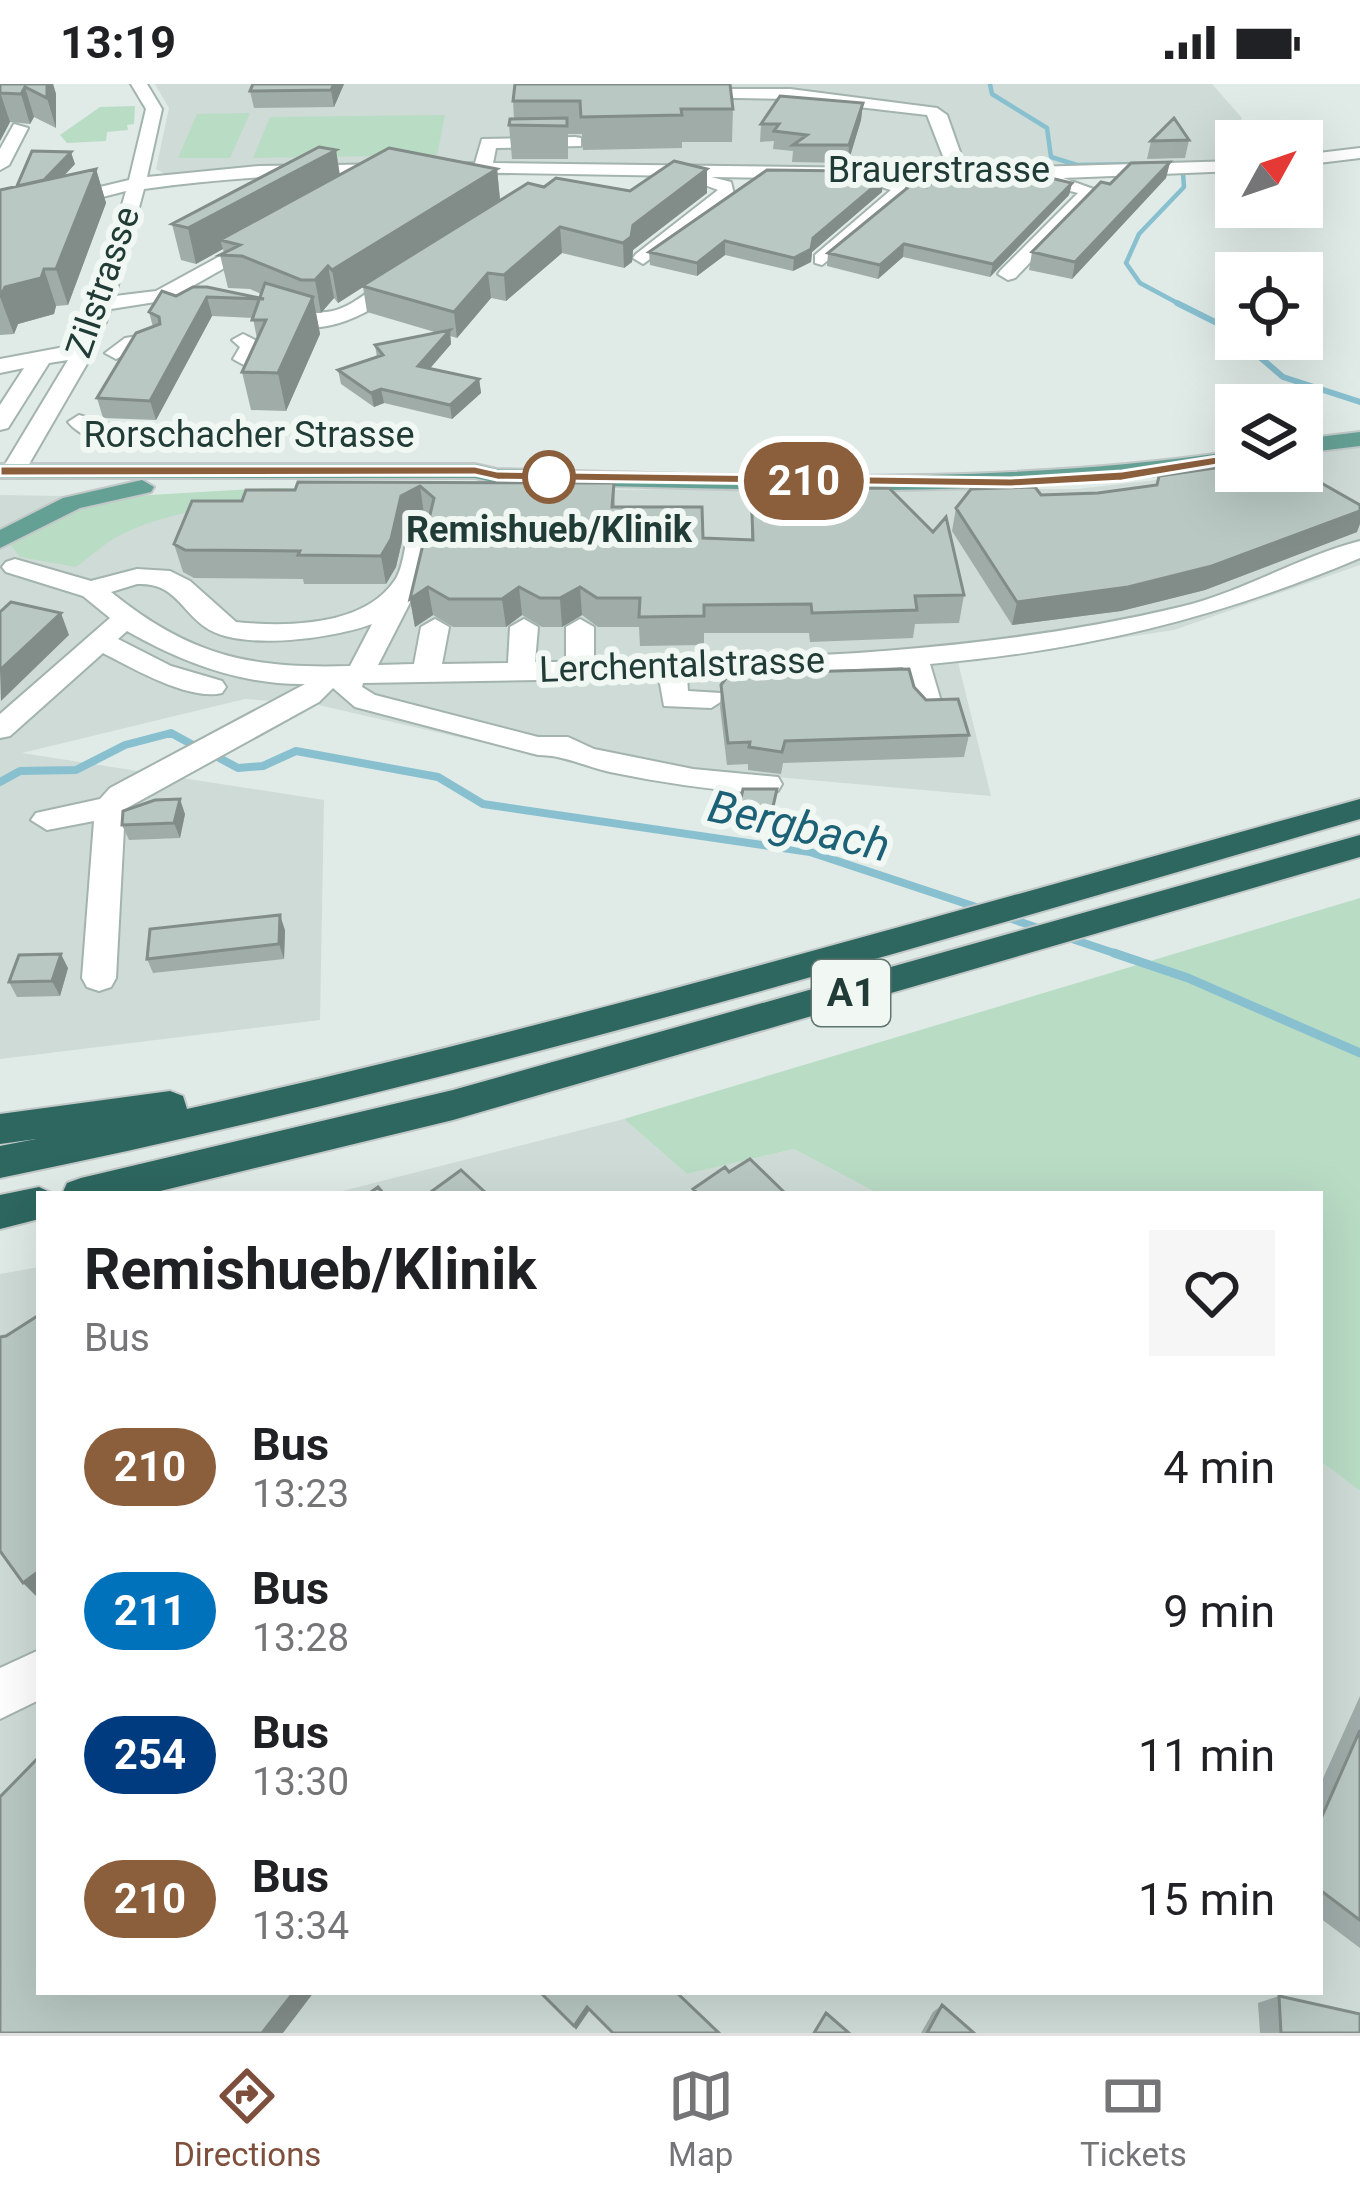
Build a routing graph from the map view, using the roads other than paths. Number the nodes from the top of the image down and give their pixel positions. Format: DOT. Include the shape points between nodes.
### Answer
graph roads {
  1 [pos="139,84"];
  2 [pos="659,94"];
  3 [pos="20,128"];
  4 [pos="575,142"];
  5 [pos="1360,153"];
  6 [pos="1323,157"];
  7 [pos="1215,163"];
  8 [pos="0,165"];
  9 [pos="483,169"];
  10 [pos="676,170"];
  11 [pos="856,171"];
  12 [pos="958,171"];
  13 [pos="1028,171"];
  14 [pos="386,172"];
  15 [pos="138,182"];
  16 [pos="353,190"];
  17 [pos="0,217"];
  18 [pos="276,233"];
  19 [pos="643,258"];
  20 [pos="431,259"];
  21 [pos="822,259"];
  22 [pos="1008,274"];
  23 [pos="161,296"];
  24 [pos="207,296"];
  25 [pos="248,299"];
  26 [pos="103,304"];
  27 [pos="151,340"];
  28 [pos="37,352"];
  29 [pos="95,357"];
  30 [pos="0,366"];
  31 [pos="79,422"];
  32 [pos="0,423"];
  33 [pos="108,431"];
  34 [pos="1360,439"];
  35 [pos="1323,443"];
  36 [pos="1215,461"];
  37 [pos="497,476"];
  38 [pos="7,478"];
  39 [pos="152,486"];
  40 [pos="0,524"];
  41 [pos="422,526"];
  42 [pos="0,539"];
  43 [pos="1360,549"];
  44 [pos="15,567"];
  45 [pos="406,585"];
  46 [pos="92,590"];
  47 [pos="125,618"];
  48 [pos="435,627"];
  49 [pos="524,627"];
  50 [pos="580,627"];
  51 [pos="101,640"];
  52 [pos="913,655"];
  53 [pos="673,666"];
  54 [pos="580,668"];
  55 [pos="520,670"];
  56 [pos="427,672"];
  57 [pos="348,675"];
  58 [pos="212,687"];
  59 [pos="711,699"];
  60 [pos="396,706"];
  61 [pos="491,706"];
  62 [pos="929,708"];
  63 [pos="0,729"];
  64 [pos="568,746"];
  65 [pos="727,757"];
  66 [pos="767,784"];
  67 [pos="178,802"];
  68 [pos="1360,809"];
  69 [pos="110,812"];
  70 [pos="47,820"];
  71 [pos="1360,847"];
  72 [pos="99,978"];
  73 [pos="417,1071"];
  74 [pos="0,1130"];
  75 [pos="0,1162"];
  76 [pos="93,1191"];
  77 [pos="36,1204"];
  78 [pos="0,1212"];
  79 [pos="36,1676"];
  80 [pos="0,1694"];
  1 -- 15 [label="street, Zilstrasse" via="154,109"];
  2 -- 12 [label="street" via="790,94 931,111"];
  3 -- 8 [label="street"];
  4 -- 9 [label="street" via="488,143"];
  5 -- 6 [label="street"];
  7 -- 13 [label="street, Brauerstrasse"];
  9 -- 10 [label="street, Brauerstrasse" via="536,181 567,170"];
  9 -- 15 [label="street" via="250,171"];
  10 -- 11 [label="street, Brauerstrasse"];
  10 -- 19 [label="street" via="730,194"];
  11 -- 12 [label="street, Brauerstrasse"];
  11 -- 21 [label="street" via="901,192"];
  12 -- 13 [label="street, Brauerstrasse"];
  13 -- 22 [label="street" via="1090,191"];
  14 -- 16 [label="street"];
  15 -- 17 [label="street"];
  15 -- 26 [label="street, Zilstrasse"];
  18 -- 23 [label="street"];
  20 -- 25 [label="street" via="326,325"];
  23 -- 24 [label="street"];
  23 -- 26 [label="street"];
  26 -- 29 [label="street, Zilstrasse"];
  27 -- 29 [label="street"];
  28 -- 29 [label="street"];
  28 -- 30 [label="street"];
  28 -- 32 [label="street"];
  29 -- 38 [label="street, Zilstrasse"];
  31 -- 33 [label="street"];
  34 -- 35 [label="main road"];
  36 -- 37 [label="main road, Rorschacher Strasse" via="1011,483"];
  37 -- 38 [label="main road, Rorschacher Strasse" via="475,470"];
  37 -- 39 [label="main road, Rorschacher Strasse"];
  38 -- 39 [label="main road, Rorschacher Strasse"];
  38 -- 40 [label="main road" via="14,507"];
  39 -- 42 [label="main road" via="72,503"];
  41 -- 45 [label="street"];
  43 -- 52 [label="street, Lerchentalstrasse" via="1192,612 1047,641 950,640"];
  44 -- 46 [label="street, Lerchentalstrasse"];
  45 -- 46 [label="street" via="338,628 230,629 158,575"];
  45 -- 57 [label="street"];
  46 -- 47 [label="street, Lerchentalstrasse"];
  47 -- 51 [label="street"];
  47 -- 57 [label="street, Lerchentalstrasse" via="213,662 275,676"];
  48 -- 56 [label="street"];
  49 -- 55 [label="street"];
  50 -- 54 [label="street"];
  51 -- 58 [label="street" via="161,672"];
  51 -- 63 [label="street"];
  52 -- 53 [label="street, Lerchentalstrasse"];
  52 -- 62 [label="street"];
  53 -- 54 [label="street, Lerchentalstrasse"];
  53 -- 59 [label="street" via="674,700"];
  54 -- 55 [label="street, Lerchentalstrasse"];
  55 -- 56 [label="street, Lerchentalstrasse"];
  56 -- 57 [label="street, Lerchentalstrasse"];
  57 -- 60 [label="street" via="353,697"];
  57 -- 69 [label="street" via="121,795"];
  60 -- 61 [label="street" via="441,698"];
  60 -- 64 [label="street" via="538,746"];
  64 -- 65 [label="street" via="609,742 675,759"];
  64 -- 66 [label="street" via="585,757 693,779"];
  67 -- 69 [label="street"];
  68 -- 73 [label="highway, A1"];
  69 -- 70 [label="street"];
  69 -- 72 [label="street"];
  71 -- 76 [label="highway, A1" via="340,1134"];
  73 -- 74 [label="highway, A1"];
  73 -- 75 [label="highway, A1"];
  77 -- 78 [label="highway"];
  79 -- 80 [label="street"];
}
